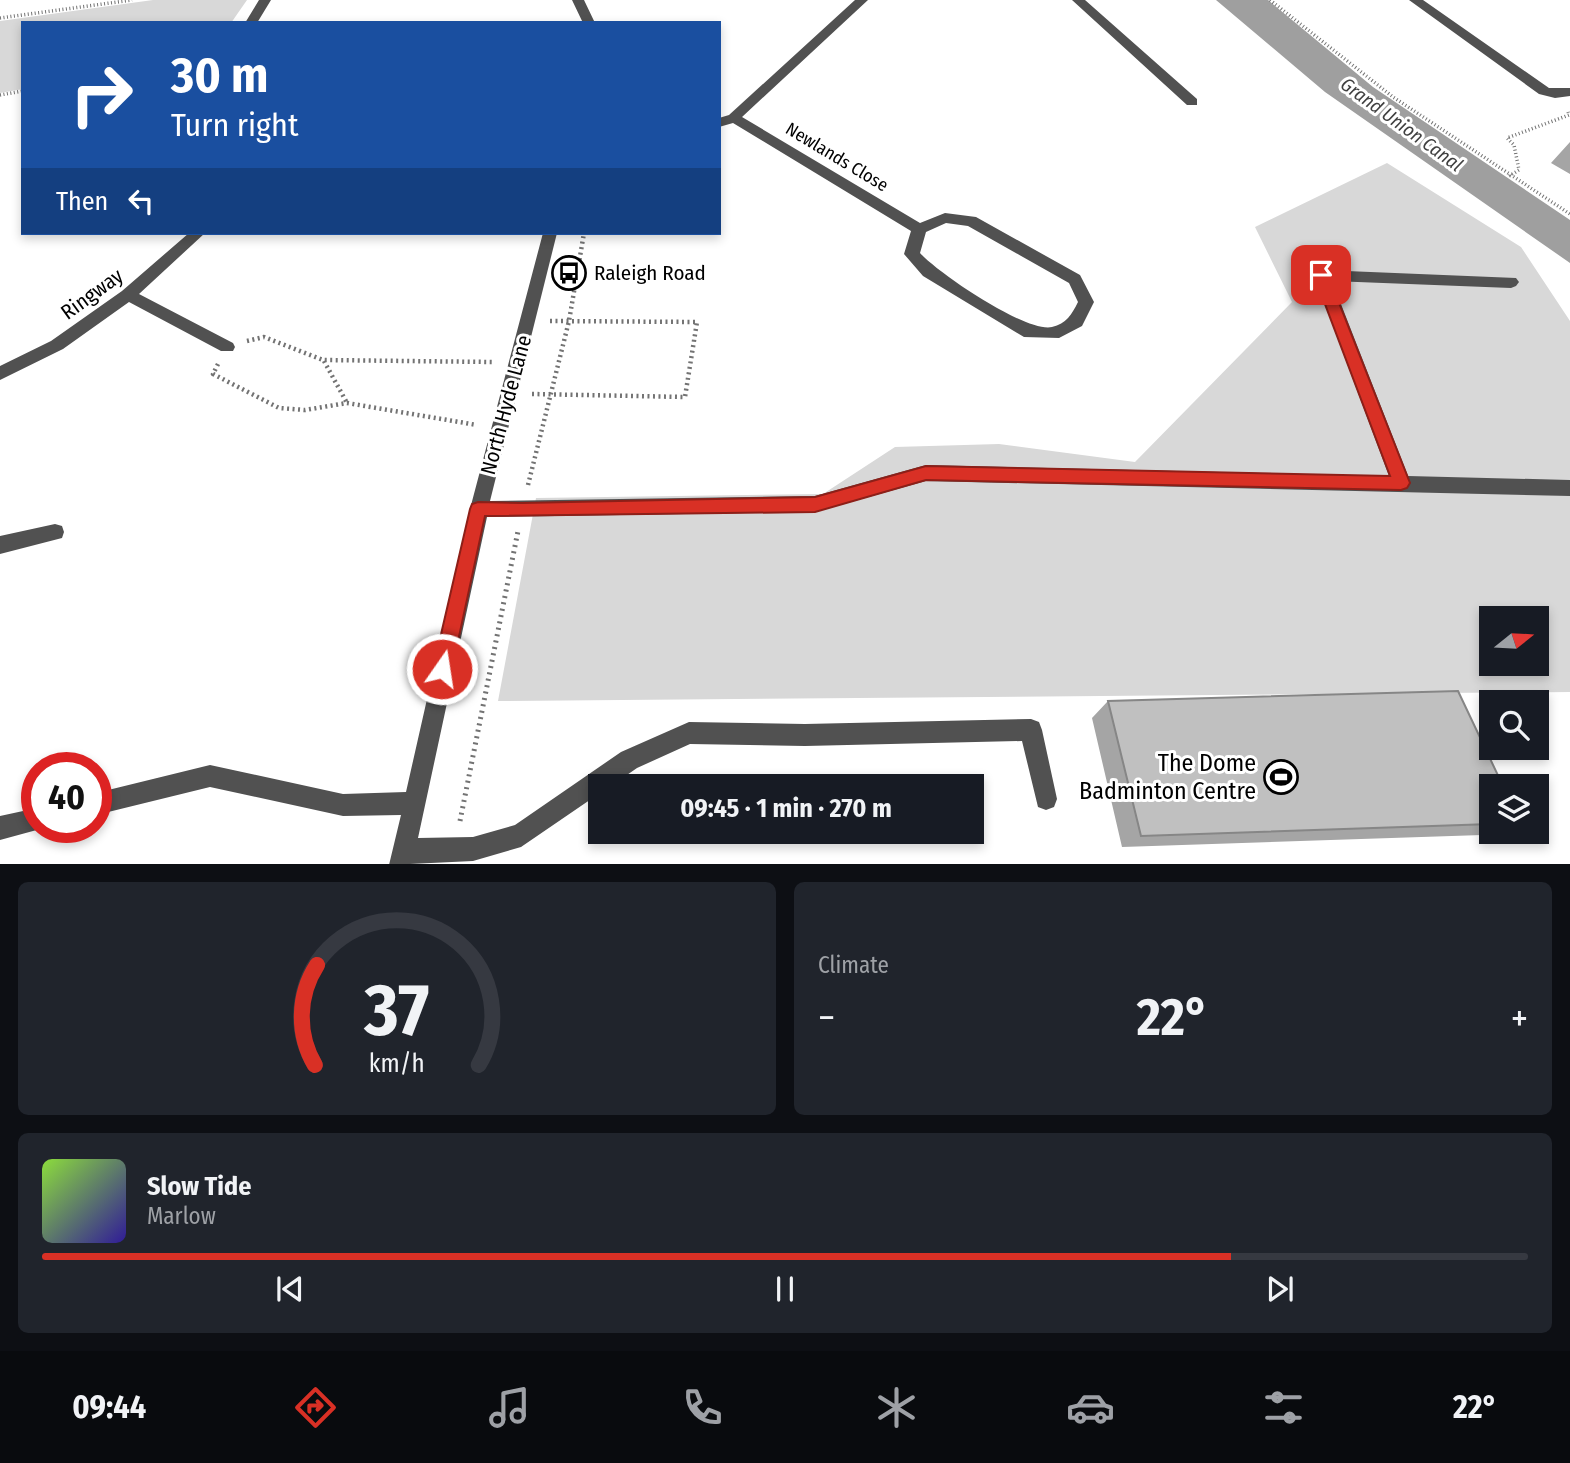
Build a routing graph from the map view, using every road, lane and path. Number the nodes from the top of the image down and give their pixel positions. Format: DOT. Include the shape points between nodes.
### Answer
graph roads {
  1 [pos="132,0"];
  2 [pos="265,0"];
  3 [pos="578,0"];
  4 [pos="862,0"];
  5 [pos="1078,0"];
  6 [pos="1270,0"];
  7 [pos="1415,0"];
  8 [pos="0,18"];
  9 [pos="252,21"];
  10 [pos="588,21"];
  11 [pos="21,91"];
  12 [pos="0,95"];
  13 [pos="1564,96"];
  14 [pos="1192,102"];
  15 [pos="734,118"];
  16 [pos="721,122"];
  17 [pos="1509,176"];
  18 [pos="1570,214"];
  19 [pos="919,229"];
  20 [pos="196,235"];
  21 [pos="549,235"];
  22 [pos="584,235"];
  23 [pos="1511,282"];
  24 [pos="128,295"];
  25 [pos="528,320"];
  26 [pos="569,321"];
  27 [pos="227,346"];
  28 [pos="323,360"];
  29 [pos="517,362"];
  30 [pos="0,373"];
  31 [pos="509,394"];
  32 [pos="552,394"];
  33 [pos="347,403"];
  34 [pos="499,429"];
  35 [pos="1401,483"];
  36 [pos="528,486"];
  37 [pos="1570,488"];
  38 [pos="478,509"];
  39 [pos="520,523"];
  40 [pos="55,532"];
  41 [pos="0,545"];
  42 [pos="1046,799"];
  43 [pos="112,800"];
  44 [pos="412,803"];
  45 [pos="21,823"];
  46 [pos="459,825"];
  47 [pos="0,828"];
  48 [pos="402,857"];
  1 -- 8 [label="path"];
  2 -- 9 [label="street"];
  3 -- 10 [label="street"];
  4 -- 15 [label="street"];
  5 -- 14 [label="street"];
  6 -- 17 [label="path" via="1393,97"];
  7 -- 13 [label="street" via="1545,90"];
  11 -- 12 [label="path"];
  13 -- 17 [label="path" via="1569,116 1507,138 1514,145 1519,170"];
  15 -- 16 [label="street"];
  15 -- 19 [label="street, Newlands Close"];
  17 -- 18 [label="path"];
  19 -- 19 [label="street" via="944,218 971,220 1075,279 1086,302 1076,322 1054,334 1024,331 928,272 912,254"];
  20 -- 24 [label="street, Ringway"];
  21 -- 25 [label="street, North Hyde Lane"];
  22 -- 26 [label="path, North Hyde Lane"];
  23 -- 35 [label="street" via="1321,275"];
  24 -- 27 [label="street"];
  24 -- 30 [label="street, Ringway" via="57,345"];
  25 -- 26 [label="path"];
  25 -- 29 [label="street, North Hyde Lane"];
  26 -- 32 [label="path, North Hyde Lane"];
  26 -- 32 [label="path" via="697,322 685,397"];
  27 -- 28 [label="path" via="264,337"];
  27 -- 33 [label="path" via="213,374 279,408 305,410"];
  28 -- 29 [label="path"];
  28 -- 33 [label="path"];
  29 -- 31 [label="street, North Hyde Lane"];
  31 -- 32 [label="path"];
  31 -- 34 [label="street, North Hyde Lane"];
  32 -- 36 [label="path, North Hyde Lane"];
  33 -- 34 [label="path"];
  34 -- 38 [label="street, North Hyde Lane"];
  35 -- 37 [label="street"];
  35 -- 38 [label="street" via="926,473 815,504"];
  38 -- 44 [label="street, North Hyde Lane"];
  39 -- 46 [label="path"];
  40 -- 41 [label="street"];
  42 -- 48 [label="street" via="1031,730 805,736 689,733 629,760 521,835 473,849"];
  43 -- 44 [label="street" via="210,776 343,805"];
  44 -- 48 [label="street, North Hyde Lane"];
  45 -- 47 [label="street"];
}
